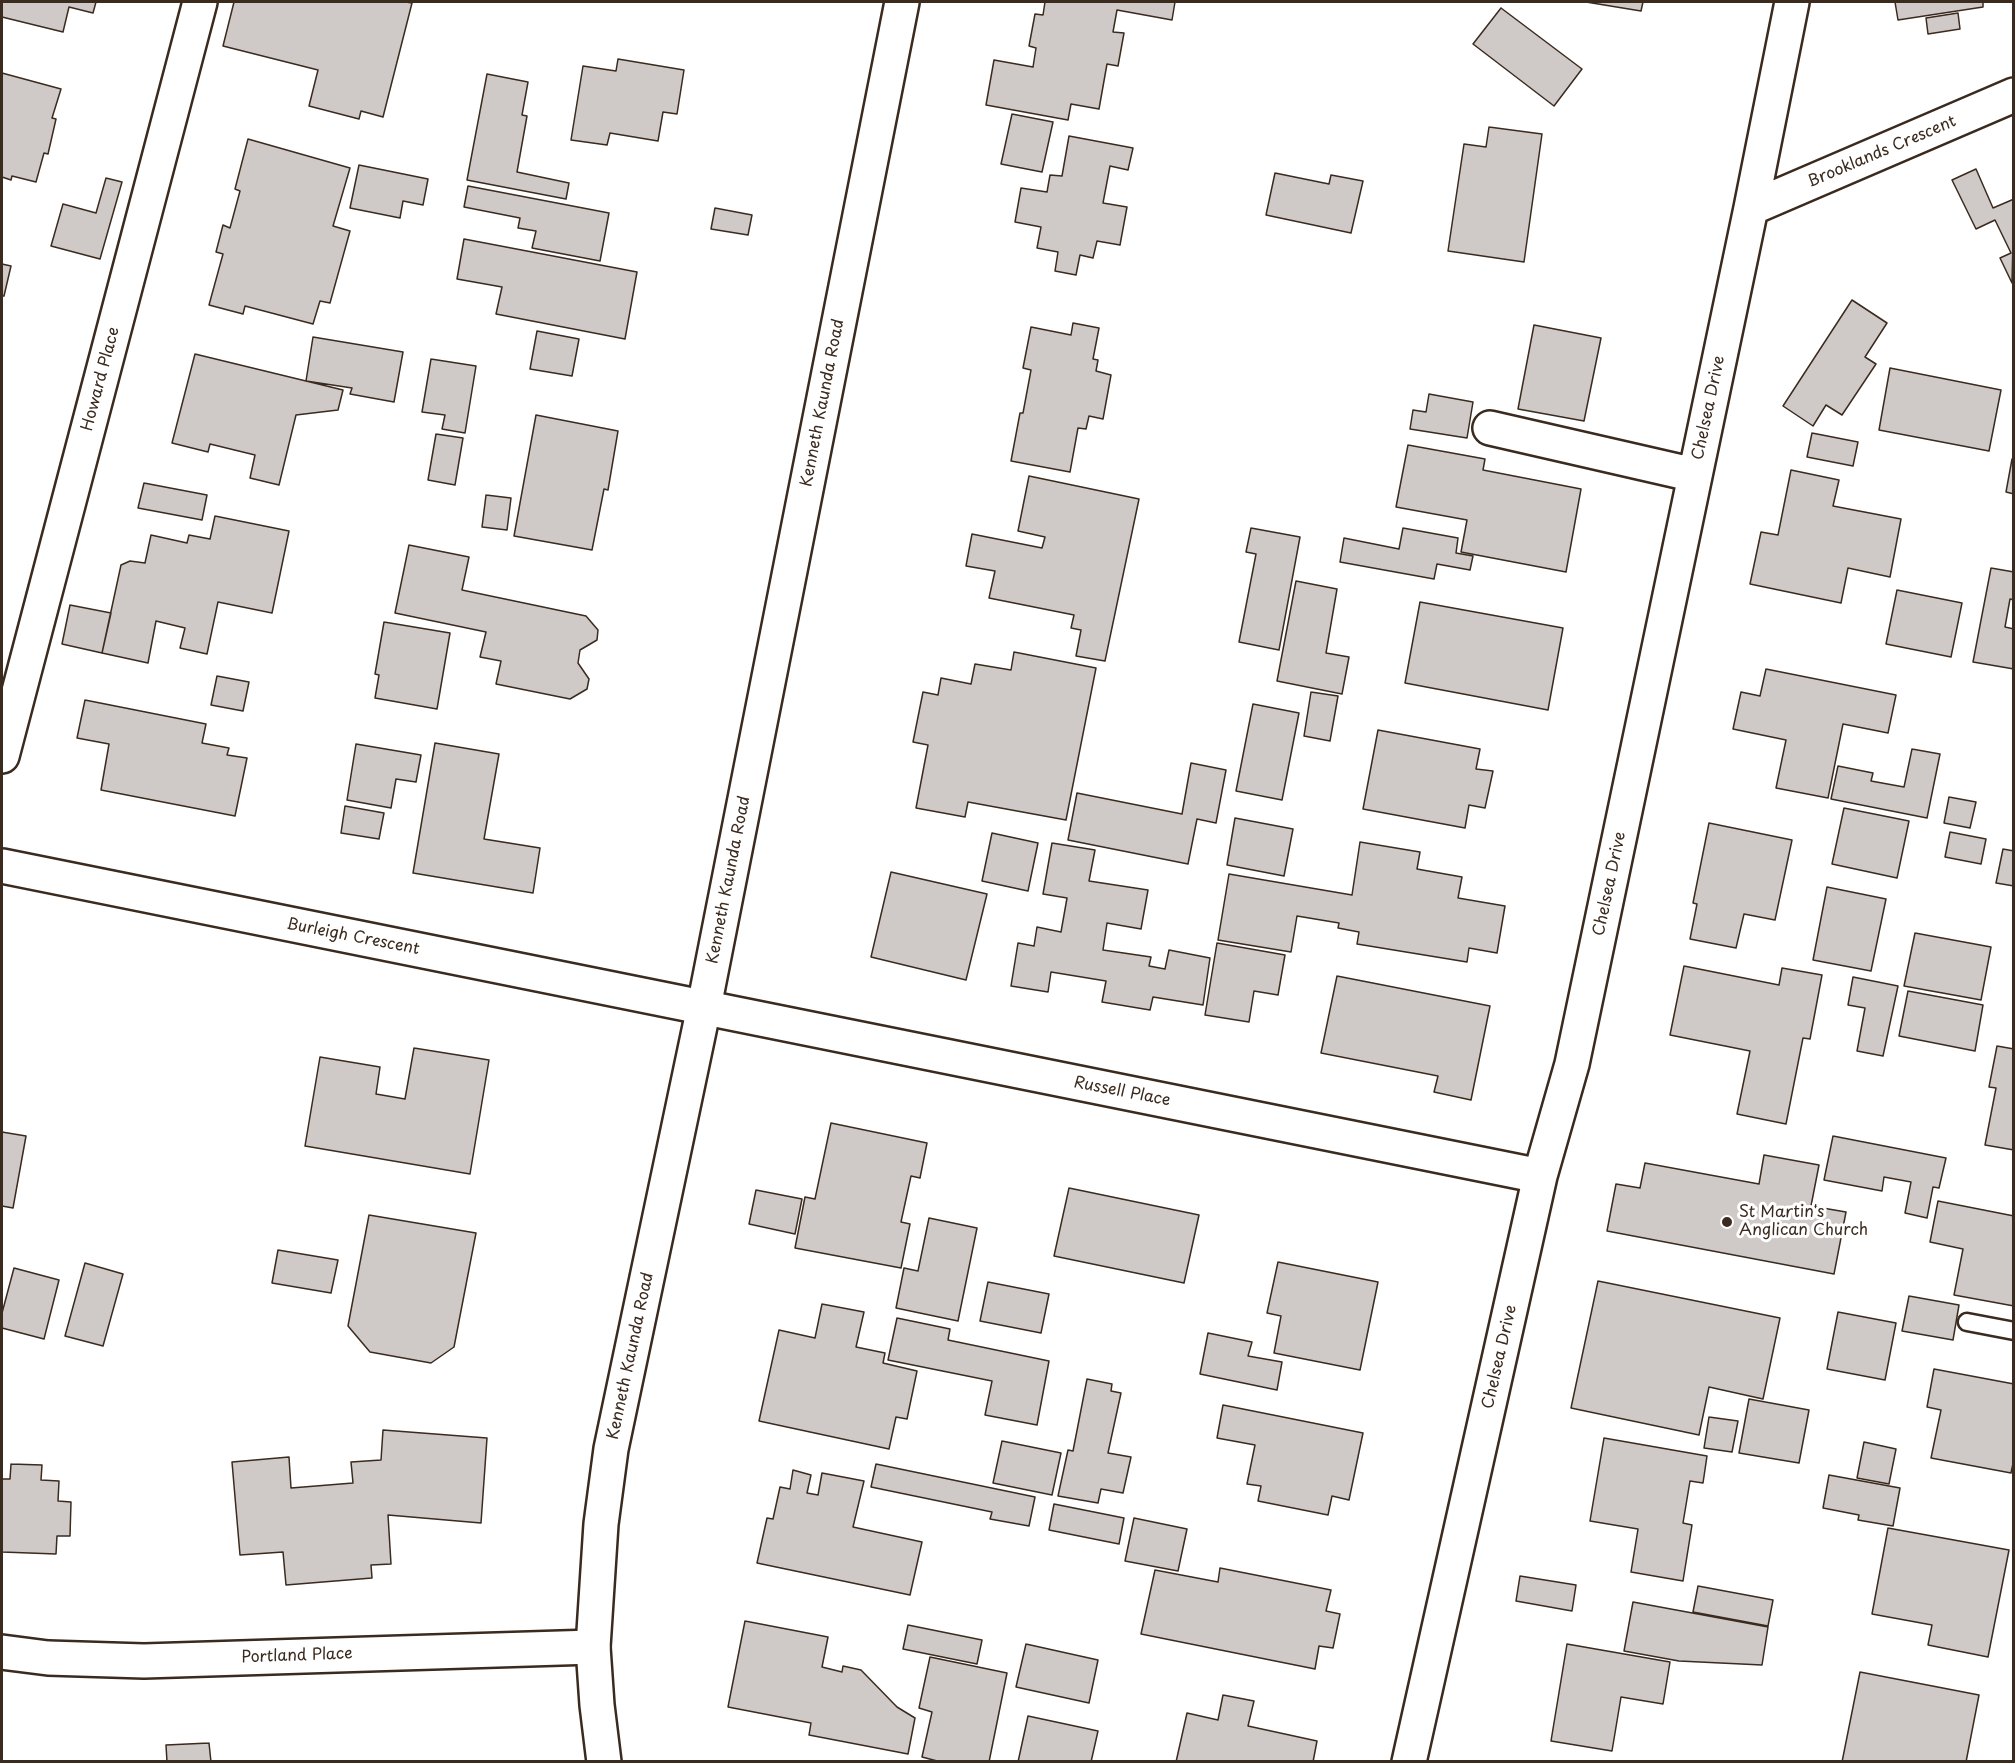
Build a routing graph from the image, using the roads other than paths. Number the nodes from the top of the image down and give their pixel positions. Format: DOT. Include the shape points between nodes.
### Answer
graph roads {
  1 [pos="200,2"];
  2 [pos="902,2"];
  3 [pos="1792,2"];
  4 [pos="2013,96"];
  5 [pos="1751,208"];
  6 [pos="1490,428"];
  7 [pos="1695,475"];
  8 [pos="2,756"];
  9 [pos="2,866"];
  10 [pos="704,1007"];
  11 [pos="1540,1176"];
  12 [pos="1967,1322"];
  13 [pos="2013,1331"];
  14 [pos="594,1647"];
  15 [pos="2,1652"];
  16 [pos="604,1761"];
  17 [pos="1409,1761"];
  1 -- 8 [label="street, Howard Place"];
  2 -- 10 [label="street, Kenneth Kaunda Road"];
  3 -- 5 [label="street, Chelsea Drive"];
  4 -- 5 [label="street, Brooklands Crescent"];
  5 -- 7 [label="street, Chelsea Drive"];
  6 -- 7 [label="street"];
  7 -- 11 [label="street, Chelsea Drive" via="1572,1064"];
  9 -- 10 [label="street, Burleigh Crescent"];
  10 -- 11 [label="street, Russell Place"];
  10 -- 14 [label="street, Kenneth Kaunda Road" via="611,1449 601,1524"];
  11 -- 17 [label="street, Chelsea Drive"];
  12 -- 13 [label="lane"];
  14 -- 15 [label="street, Portland Place" via="144,1661 48,1658"];
  14 -- 16 [label="street, Kenneth Kaunda Road"];
}
